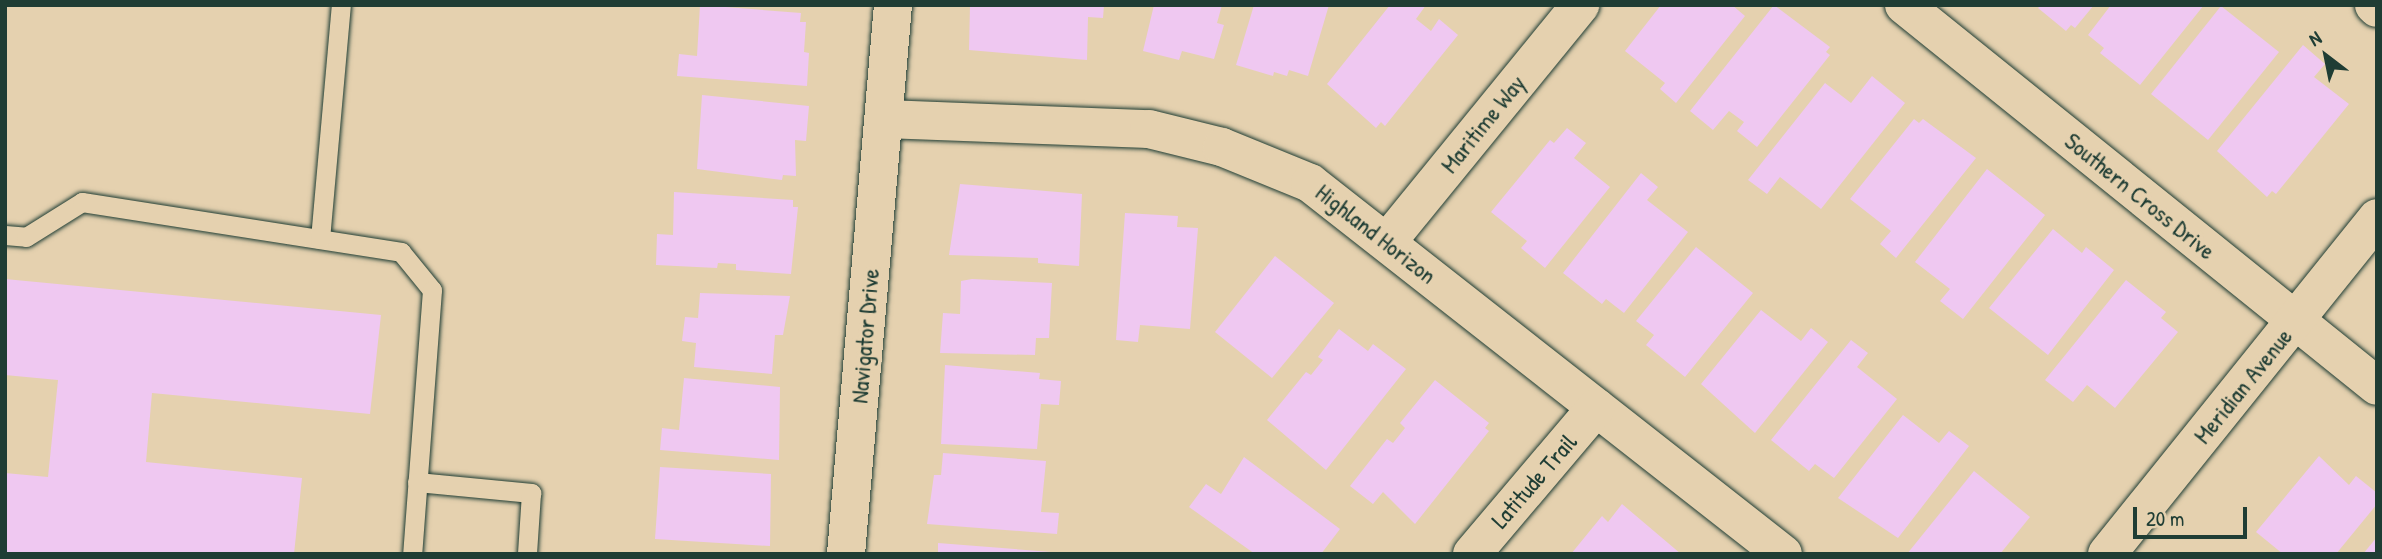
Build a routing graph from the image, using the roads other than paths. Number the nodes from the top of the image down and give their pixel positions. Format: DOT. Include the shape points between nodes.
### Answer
graph roads {
  1 [pos="341,5"];
  2 [pos="893,5"];
  3 [pos="1580,5"];
  4 [pos="1904,5"];
  5 [pos="885,119"];
  6 [pos="2377,218"];
  7 [pos="5,235"];
  8 [pos="320,239"];
  9 [pos="1387,242"];
  10 [pos="2295,321"];
  11 [pos="2377,386"];
  12 [pos="1596,408"];
  13 [pos="417,482"];
  14 [pos="412,554"];
  15 [pos="527,554"];
  16 [pos="846,554"];
  17 [pos="1472,554"];
  18 [pos="1783,554"];
  19 [pos="2107,554"];
  1 -- 8 [label="lane"];
  2 -- 5 [label="street, Navigator Drive"];
  3 -- 9 [label="street, Maritime Way"];
  4 -- 10 [label="street, Southern Cross Drive"];
  5 -- 9 [label="street, Highland Horizon" via="1161,132 1222,147 1310,183"];
  5 -- 16 [label="street, Navigator Drive"];
  6 -- 10 [label="street, Meridian Avenue"];
  7 -- 8 [label="lane" via="26,237 82,202"];
  8 -- 13 [label="lane" via="401,252 432,290"];
  9 -- 12 [label="street, Highland Horizon"];
  10 -- 11 [label="street, Southern Cross Drive"];
  10 -- 19 [label="street, Meridian Avenue"];
  12 -- 17 [label="street, Latitude Trail"];
  12 -- 18 [label="street, Highland Horizon"];
  13 -- 14 [label="lane"];
  13 -- 15 [label="lane" via="531,493"];
}
